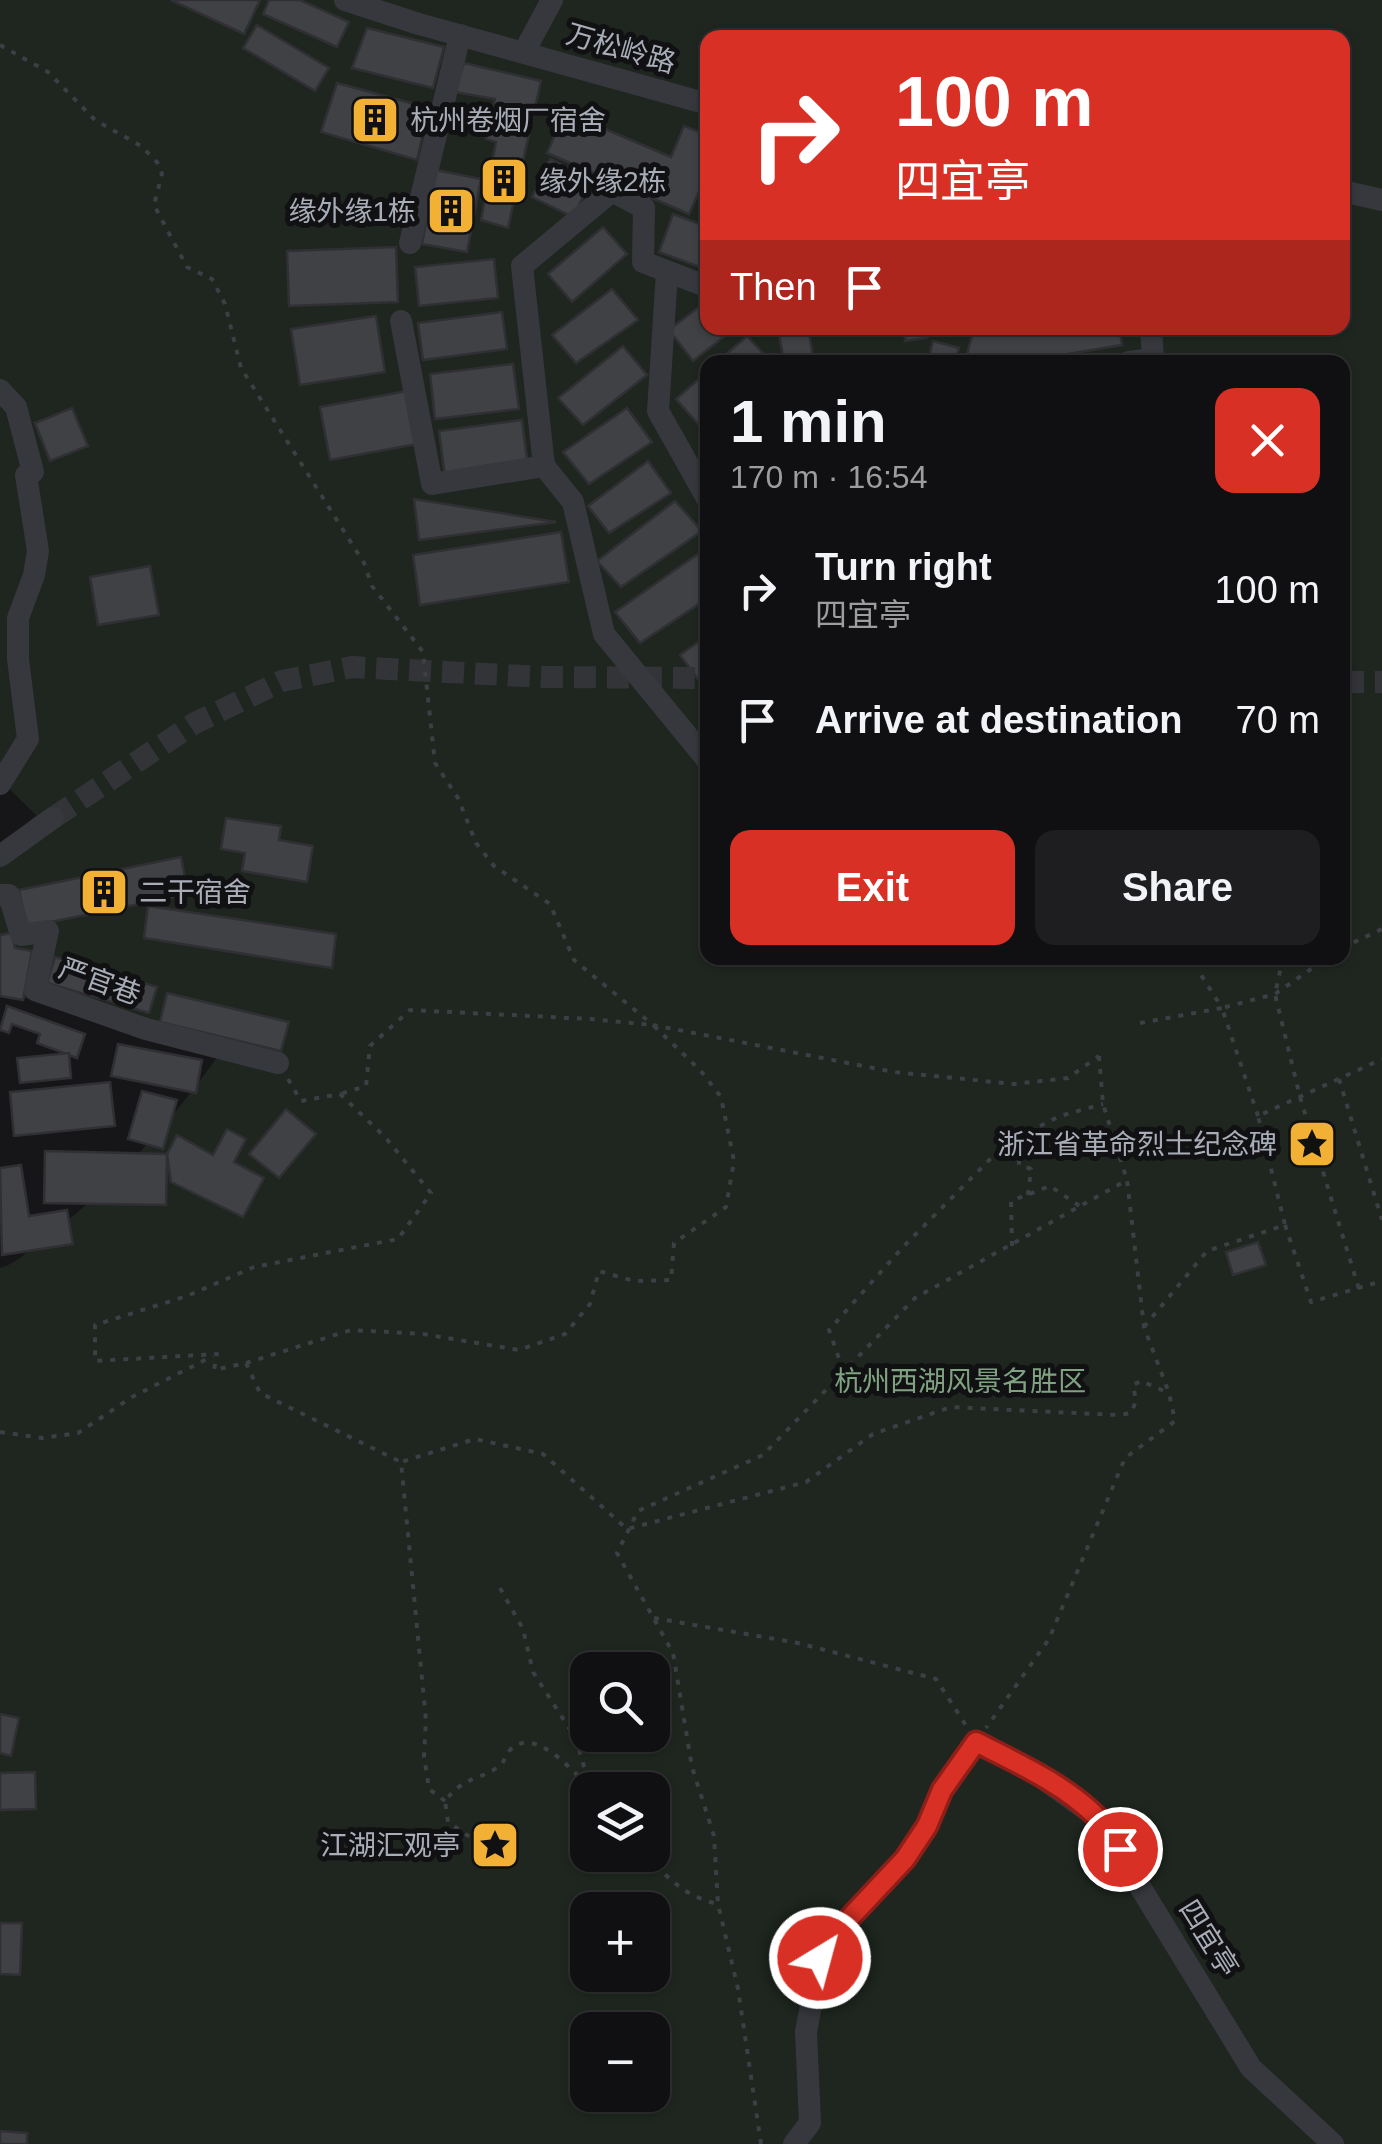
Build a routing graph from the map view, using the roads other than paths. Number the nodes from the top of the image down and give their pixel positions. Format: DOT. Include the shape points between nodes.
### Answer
graph roads {
  1 [pos="345,0"];
  2 [pos="552,0"];
  3 [pos="460,35"];
  4 [pos="524,52"];
  5 [pos="700,102"];
  6 [pos="1350,192"];
  7 [pos="1382,200"];
  8 [pos="410,244"];
  9 [pos="667,272"];
  10 [pos="700,284"];
  11 [pos="401,321"];
  12 [pos="0,390"];
  13 [pos="544,466"];
  14 [pos="700,486"];
  15 [pos="700,751"];
  16 [pos="0,784"];
  17 [pos="54,818"];
  18 [pos="0,856"];
  19 [pos="0,895"];
  20 [pos="278,1063"];
  21 [pos="794,2144"];
  22 [pos="1333,2144"];
  1 -- 3 [label="street, 万松岭路"];
  2 -- 4 [label="street"];
  3 -- 4 [label="street, 万松岭路"];
  3 -- 8 [label="street"];
  4 -- 5 [label="street, 万松岭路"];
  6 -- 7 [label="street"];
  9 -- 10 [label="street"];
  9 -- 13 [label="street" via="643,262 644,208 612,191 522,266"];
  9 -- 14 [label="street" via="658,410"];
  11 -- 13 [label="street" via="432,484"];
  12 -- 16 [label="street" via="16,407 33,472 26,475 38,551 18,618 28,739"];
  13 -- 15 [label="street" via="573,502 604,634"];
  17 -- 18 [label="street"];
  19 -- 20 [label="street, 严官巷" via="9,896 21,935 48,931 35,990 146,1030"];
  21 -- 22 [label="street, 四宜亭" via="810,2123 806,2032 820,1958 905,1859 976,1742 1028,1768 1098,1818 1251,2068"];
}
